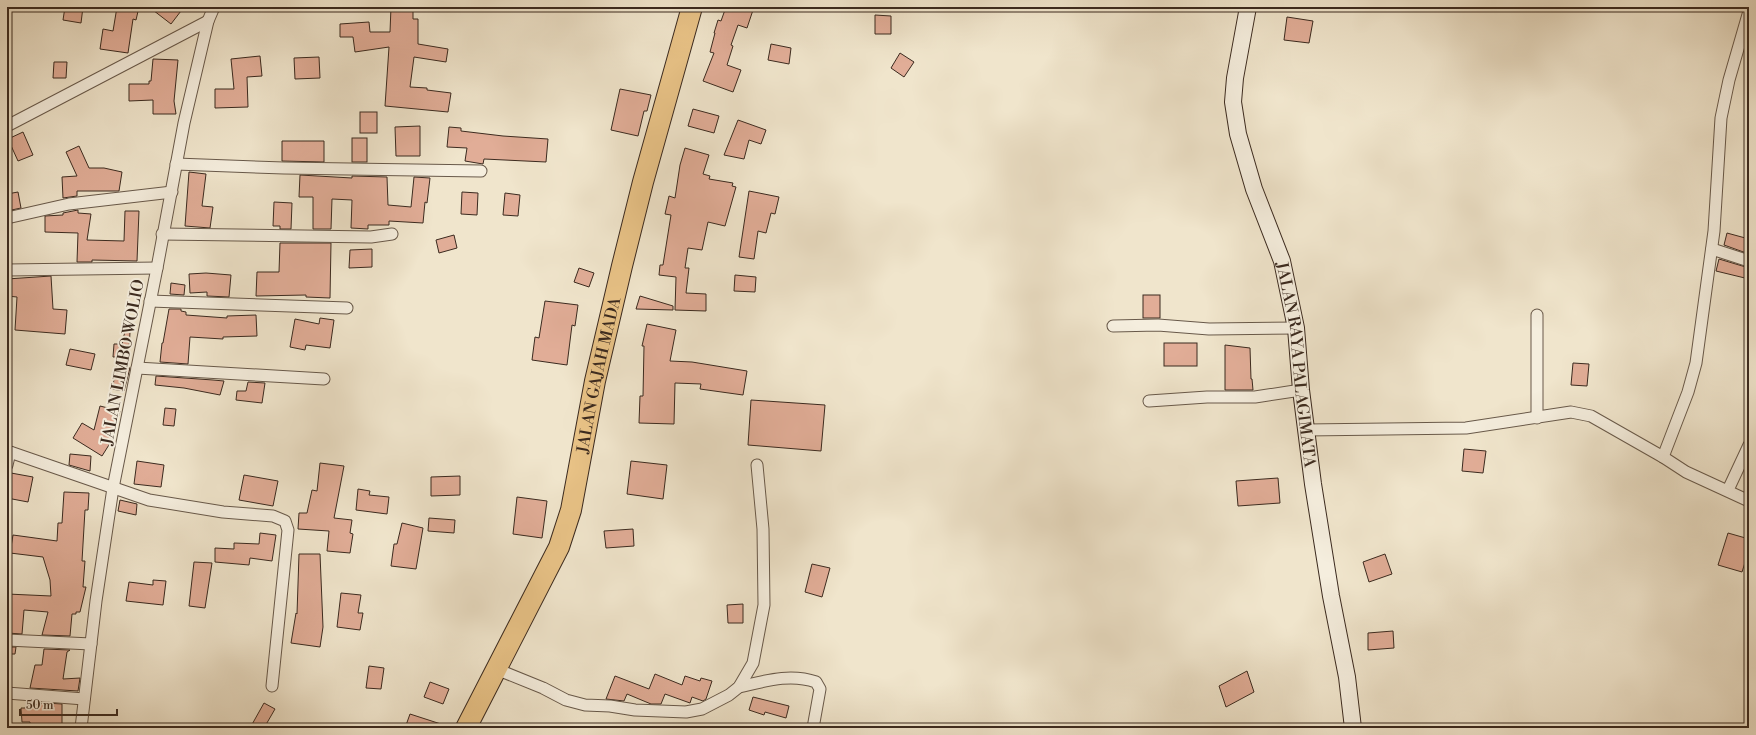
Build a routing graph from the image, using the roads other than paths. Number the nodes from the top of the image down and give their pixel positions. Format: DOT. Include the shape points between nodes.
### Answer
graph roads {
  1 [pos="214,7"];
  2 [pos="692,7"];
  3 [pos="1248,7"];
  4 [pos="1749,11"];
  5 [pos="208,21"];
  6 [pos="7,126"];
  7 [pos="176,164"];
  8 [pos="481,171"];
  9 [pos="172,192"];
  10 [pos="7,218"];
  11 [pos="162,234"];
  12 [pos="392,234"];
  13 [pos="1712,249"];
  14 [pos="1749,261"];
  15 [pos="157,268"];
  16 [pos="7,270"];
  17 [pos="150,301"];
  18 [pos="347,308"];
  19 [pos="1537,315"];
  20 [pos="1114,326"];
  21 [pos="1296,328"];
  22 [pos="137,368"];
  23 [pos="324,379"];
  24 [pos="1301,390"];
  25 [pos="1149,401"];
  26 [pos="1537,418"];
  27 [pos="1306,430"];
  28 [pos="1749,445"];
  29 [pos="8,451"];
  30 [pos="1663,457"];
  31 [pos="7,465"];
  32 [pos="757,465"];
  33 [pos="113,488"];
  34 [pos="1728,490"];
  35 [pos="1749,501"];
  36 [pos="7,640"];
  37 [pos="91,644"];
  38 [pos="496,669"];
  39 [pos="272,686"];
  40 [pos="740,687"];
  41 [pos="7,693"];
  42 [pos="84,699"];
  43 [pos="80,728"];
  44 [pos="466,728"];
  45 [pos="813,728"];
  46 [pos="1353,728"];
  1 -- 5 [label="street, JALAN LIMBO WOLIO"];
  2 -- 38 [label="highway, JALAN GAJAH MADA" via="622,266 595,381 570,510 559,547"];
  3 -- 21 [label="street, JALAN RAYA PALAGIMATA" via="1233,102 1238,134 1254,189 1282,261"];
  4 -- 13 [label="street" via="1721,118"];
  5 -- 6 [label="street"];
  5 -- 7 [label="street, JALAN LIMBO WOLIO"];
  7 -- 8 [label="street"];
  7 -- 9 [label="street, JALAN LIMBO WOLIO"];
  9 -- 10 [label="street" via="69,204"];
  9 -- 11 [label="street, JALAN LIMBO WOLIO"];
  11 -- 12 [label="street"];
  11 -- 15 [label="street, JALAN LIMBO WOLIO"];
  13 -- 14 [label="street"];
  13 -- 30 [label="street" via="1696,363 1688,392"];
  15 -- 16 [label="street"];
  15 -- 17 [label="street, JALAN LIMBO WOLIO"];
  17 -- 18 [label="street"];
  17 -- 22 [label="street, JALAN LIMBO WOLIO"];
  19 -- 26 [label="street"];
  20 -- 21 [label="street"];
  21 -- 24 [label="street, JALAN RAYA PALAGIMATA"];
  22 -- 23 [label="street"];
  22 -- 33 [label="street, JALAN LIMBO WOLIO"];
  24 -- 25 [label="street" via="1255,397"];
  24 -- 27 [label="street, JALAN RAYA PALAGIMATA"];
  26 -- 27 [label="street" via="1466,428"];
  26 -- 30 [label="street" via="1571,412 1591,416"];
  27 -- 46 [label="street, JALAN RAYA PALAGIMATA" via="1331,596 1347,677"];
  28 -- 34 [label="street"];
  29 -- 31 [label="street"];
  29 -- 33 [label="street"];
  30 -- 34 [label="street" via="1686,472"];
  32 -- 40 [label="street" via="763,530 764,605 753,663"];
  33 -- 37 [label="street, JALAN LIMBO WOLIO"];
  33 -- 39 [label="street" via="149,500 223,512 273,516 285,521 288,530"];
  34 -- 35 [label="street"];
  36 -- 37 [label="street"];
  37 -- 42 [label="street, JALAN LIMBO WOLIO"];
  38 -- 40 [label="street" via="575,703 635,710 686,712 702,709"];
  38 -- 44 [label="highway, JALAN GAJAH MADA"];
  40 -- 45 [label="street" via="782,678 804,678 816,682 820,689"];
  41 -- 42 [label="street"];
  42 -- 43 [label="street, JALAN LIMBO WOLIO"];
}
